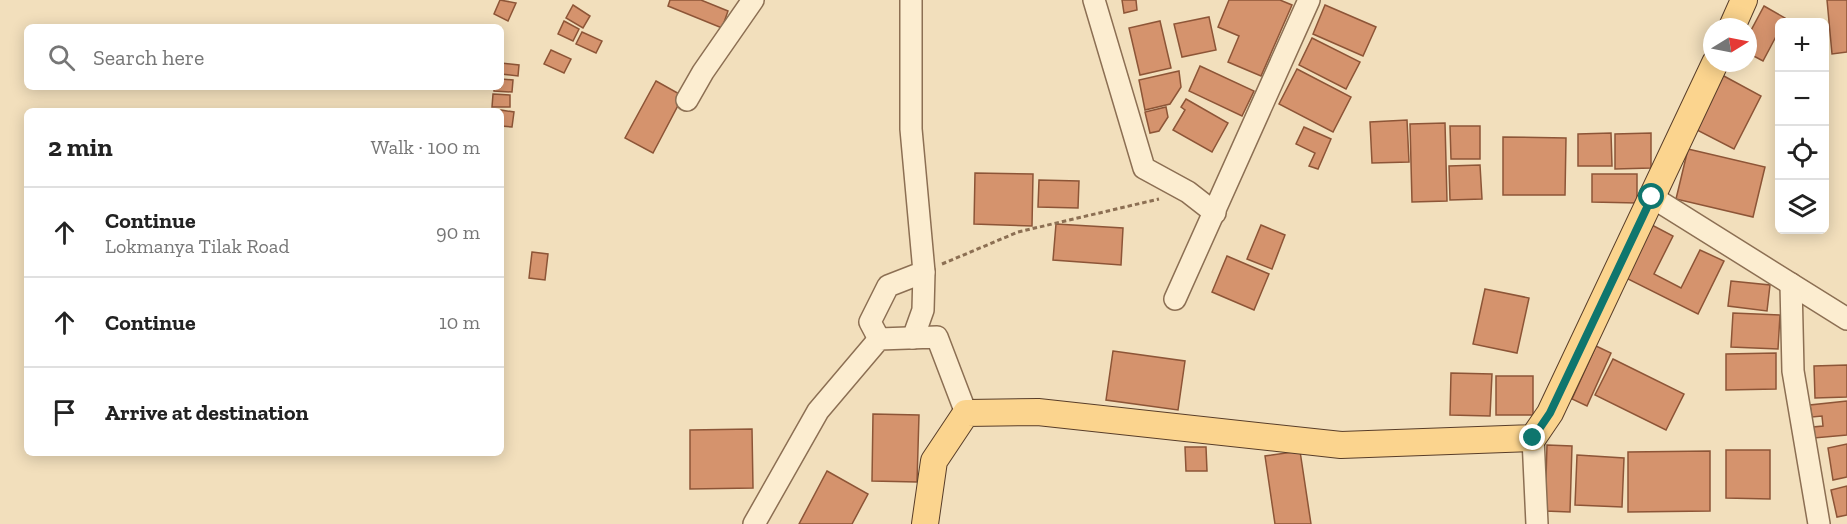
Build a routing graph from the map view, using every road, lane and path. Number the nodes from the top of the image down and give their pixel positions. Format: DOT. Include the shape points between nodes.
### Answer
graph roads {
  1 [pos="753,0"];
  2 [pos="911,0"];
  3 [pos="1094,0"];
  4 [pos="1309,0"];
  5 [pos="1744,0"];
  6 [pos="1735,18"];
  7 [pos="1711,72"];
  8 [pos="687,100"];
  9 [pos="1188,192"];
  10 [pos="1652,197"];
  11 [pos="1215,213"];
  12 [pos="924,272"];
  13 [pos="1791,284"];
  14 [pos="1174,299"];
  15 [pos="1847,319"];
  16 [pos="913,338"];
  17 [pos="879,339"];
  18 [pos="966,413"];
  19 [pos="1533,438"];
  20 [pos="754,524"];
  21 [pos="925,524"];
  22 [pos="1537,524"];
  23 [pos="1819,524"];
  1 -- 8 [label="street"];
  2 -- 12 [label="street" via="911,129"];
  3 -- 9 [label="street" via="1144,168"];
  4 -- 11 [label="street"];
  5 -- 6 [label="main road"];
  7 -- 10 [label="main road"];
  9 -- 11 [label="street"];
  9 -- 12 [label="path" via="1018,232"];
  10 -- 13 [label="street"];
  10 -- 19 [label="main road" via="1550,413"];
  11 -- 14 [label="street"];
  12 -- 16 [label="street" via="923,310"];
  12 -- 17 [label="street" via="888,286 870,322"];
  13 -- 15 [label="street"];
  13 -- 23 [label="street" via="1793,371"];
  16 -- 17 [label="street"];
  16 -- 18 [label="street" via="937,337"];
  17 -- 20 [label="street" via="818,411"];
  18 -- 19 [label="main road" via="1038,412 1341,445"];
  18 -- 21 [label="main road" via="934,461"];
  19 -- 22 [label="street"];
}
